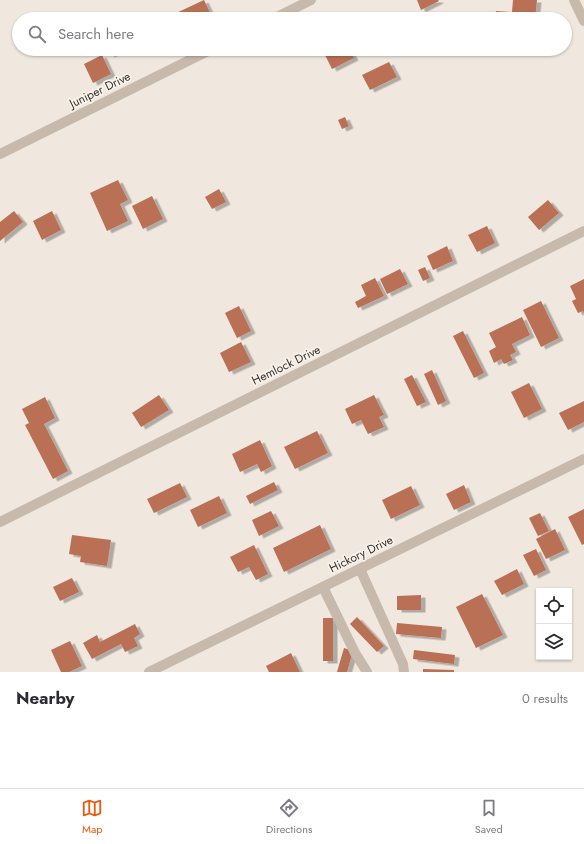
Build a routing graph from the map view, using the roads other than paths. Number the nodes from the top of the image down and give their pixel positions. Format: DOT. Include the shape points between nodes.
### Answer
graph roads {
  1 [pos="311,0"];
  2 [pos="574,0"];
  3 [pos="287,12"];
  4 [pos="584,21"];
  5 [pos="198,56"];
  6 [pos="0,154"];
  7 [pos="584,231"];
  8 [pos="584,459"];
  9 [pos="0,522"];
  10 [pos="360,569"];
  11 [pos="323,587"];
  12 [pos="149,672"];
  13 [pos="367,672"];
  14 [pos="404,672"];
  1 -- 3 [label="street"];
  2 -- 4 [label="street"];
  5 -- 6 [label="street, Juniper Drive"];
  7 -- 9 [label="street, Hemlock Drive"];
  8 -- 10 [label="street, Hickory Drive"];
  10 -- 11 [label="street, Hickory Drive"];
  10 -- 14 [label="street"];
  11 -- 12 [label="street, Hickory Drive"];
  11 -- 13 [label="street"];
}
